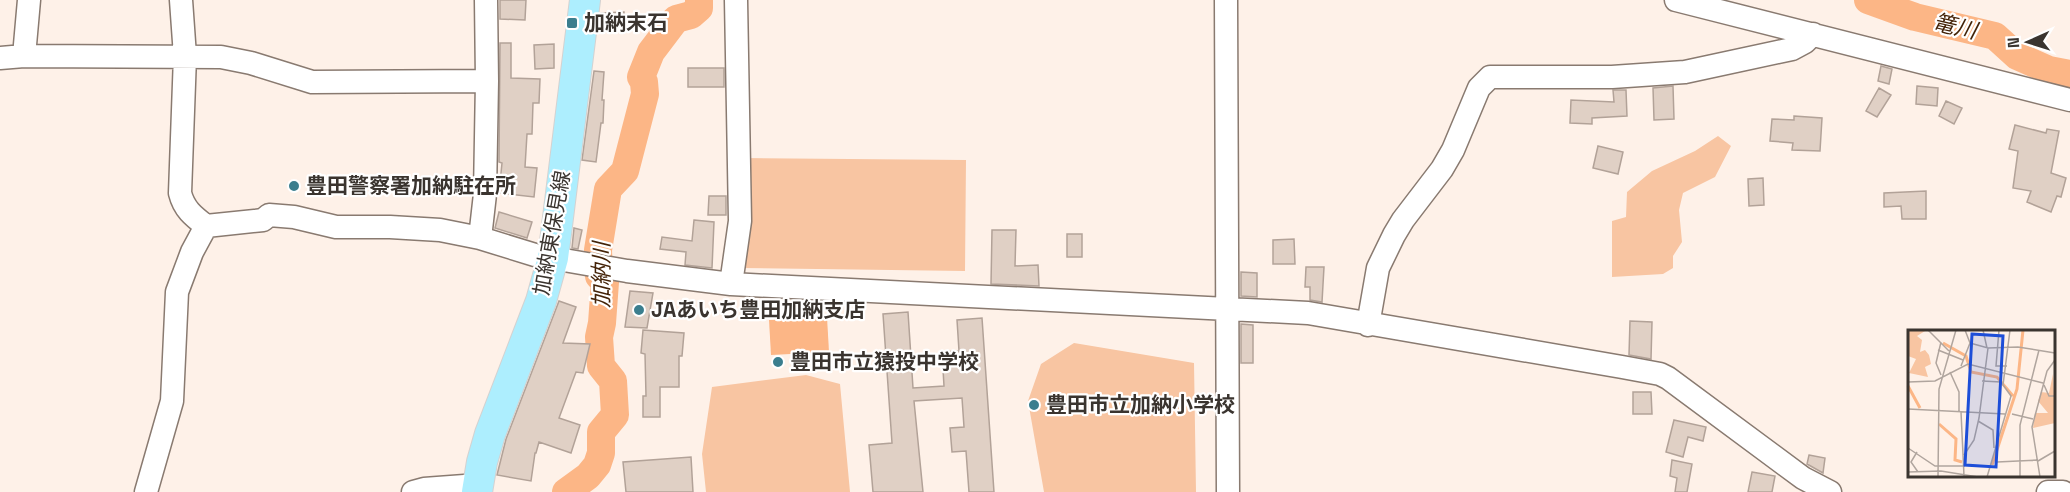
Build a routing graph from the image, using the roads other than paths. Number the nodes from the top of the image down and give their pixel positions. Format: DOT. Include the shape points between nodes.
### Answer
graph roads {
  1 [pos="29,0"];
  2 [pos="181,0"];
  3 [pos="486,0"];
  4 [pos="585,0"];
  5 [pos="736,0"];
  6 [pos="1226,0"];
  7 [pos="1676,0"];
  8 [pos="1813,34"];
  9 [pos="24,56"];
  10 [pos="185,56"];
  11 [pos="0,58"];
  12 [pos="487,81"];
  13 [pos="2070,100"];
  14 [pos="206,226"];
  15 [pos="480,238"];
  16 [pos="553,258"];
  17 [pos="730,284"];
  18 [pos="1228,309"];
  19 [pos="1368,325"];
  20 [pos="477,488"];
  21 [pos="146,492"];
  22 [pos="413,492"];
  23 [pos="1228,492"];
  24 [pos="1830,492"];
  25 [pos="2048,492"];
  26 [pos="2063,492"];
  1 -- 9 [label="street"];
  2 -- 10 [label="street"];
  3 -- 12 [label="street"];
  4 -- 16 [label="main road, 加納東保見線"];
  5 -- 17 [label="street" via="740,221"];
  6 -- 18 [label="street"];
  7 -- 8 [label="street"];
  8 -- 13 [label="street"];
  8 -- 19 [label="street" via="1792,49 1685,72 1612,77 1490,77 1479,88 1453,150 1394,235 1378,268"];
  9 -- 10 [label="street"];
  9 -- 11 [label="street"];
  10 -- 12 [label="street" via="233,58 312,82"];
  10 -- 14 [label="street" via="180,193 190,213"];
  12 -- 15 [label="street" via="485,194"];
  14 -- 15 [label="street" via="263,220 269,215 336,227 440,230"];
  14 -- 21 [label="street" via="177,292 172,401"];
  15 -- 16 [label="street"];
  16 -- 17 [label="street"];
  16 -- 20 [label="main road, 加納東保見線" via="541,301 490,434"];
  17 -- 18 [label="street"];
  18 -- 19 [label="street" via="1308,313"];
  18 -- 23 [label="street"];
  19 -- 24 [label="street" via="1660,374 1803,478"];
  20 -- 22 [label="street"];
  25 -- 26 [label="street"];
}
